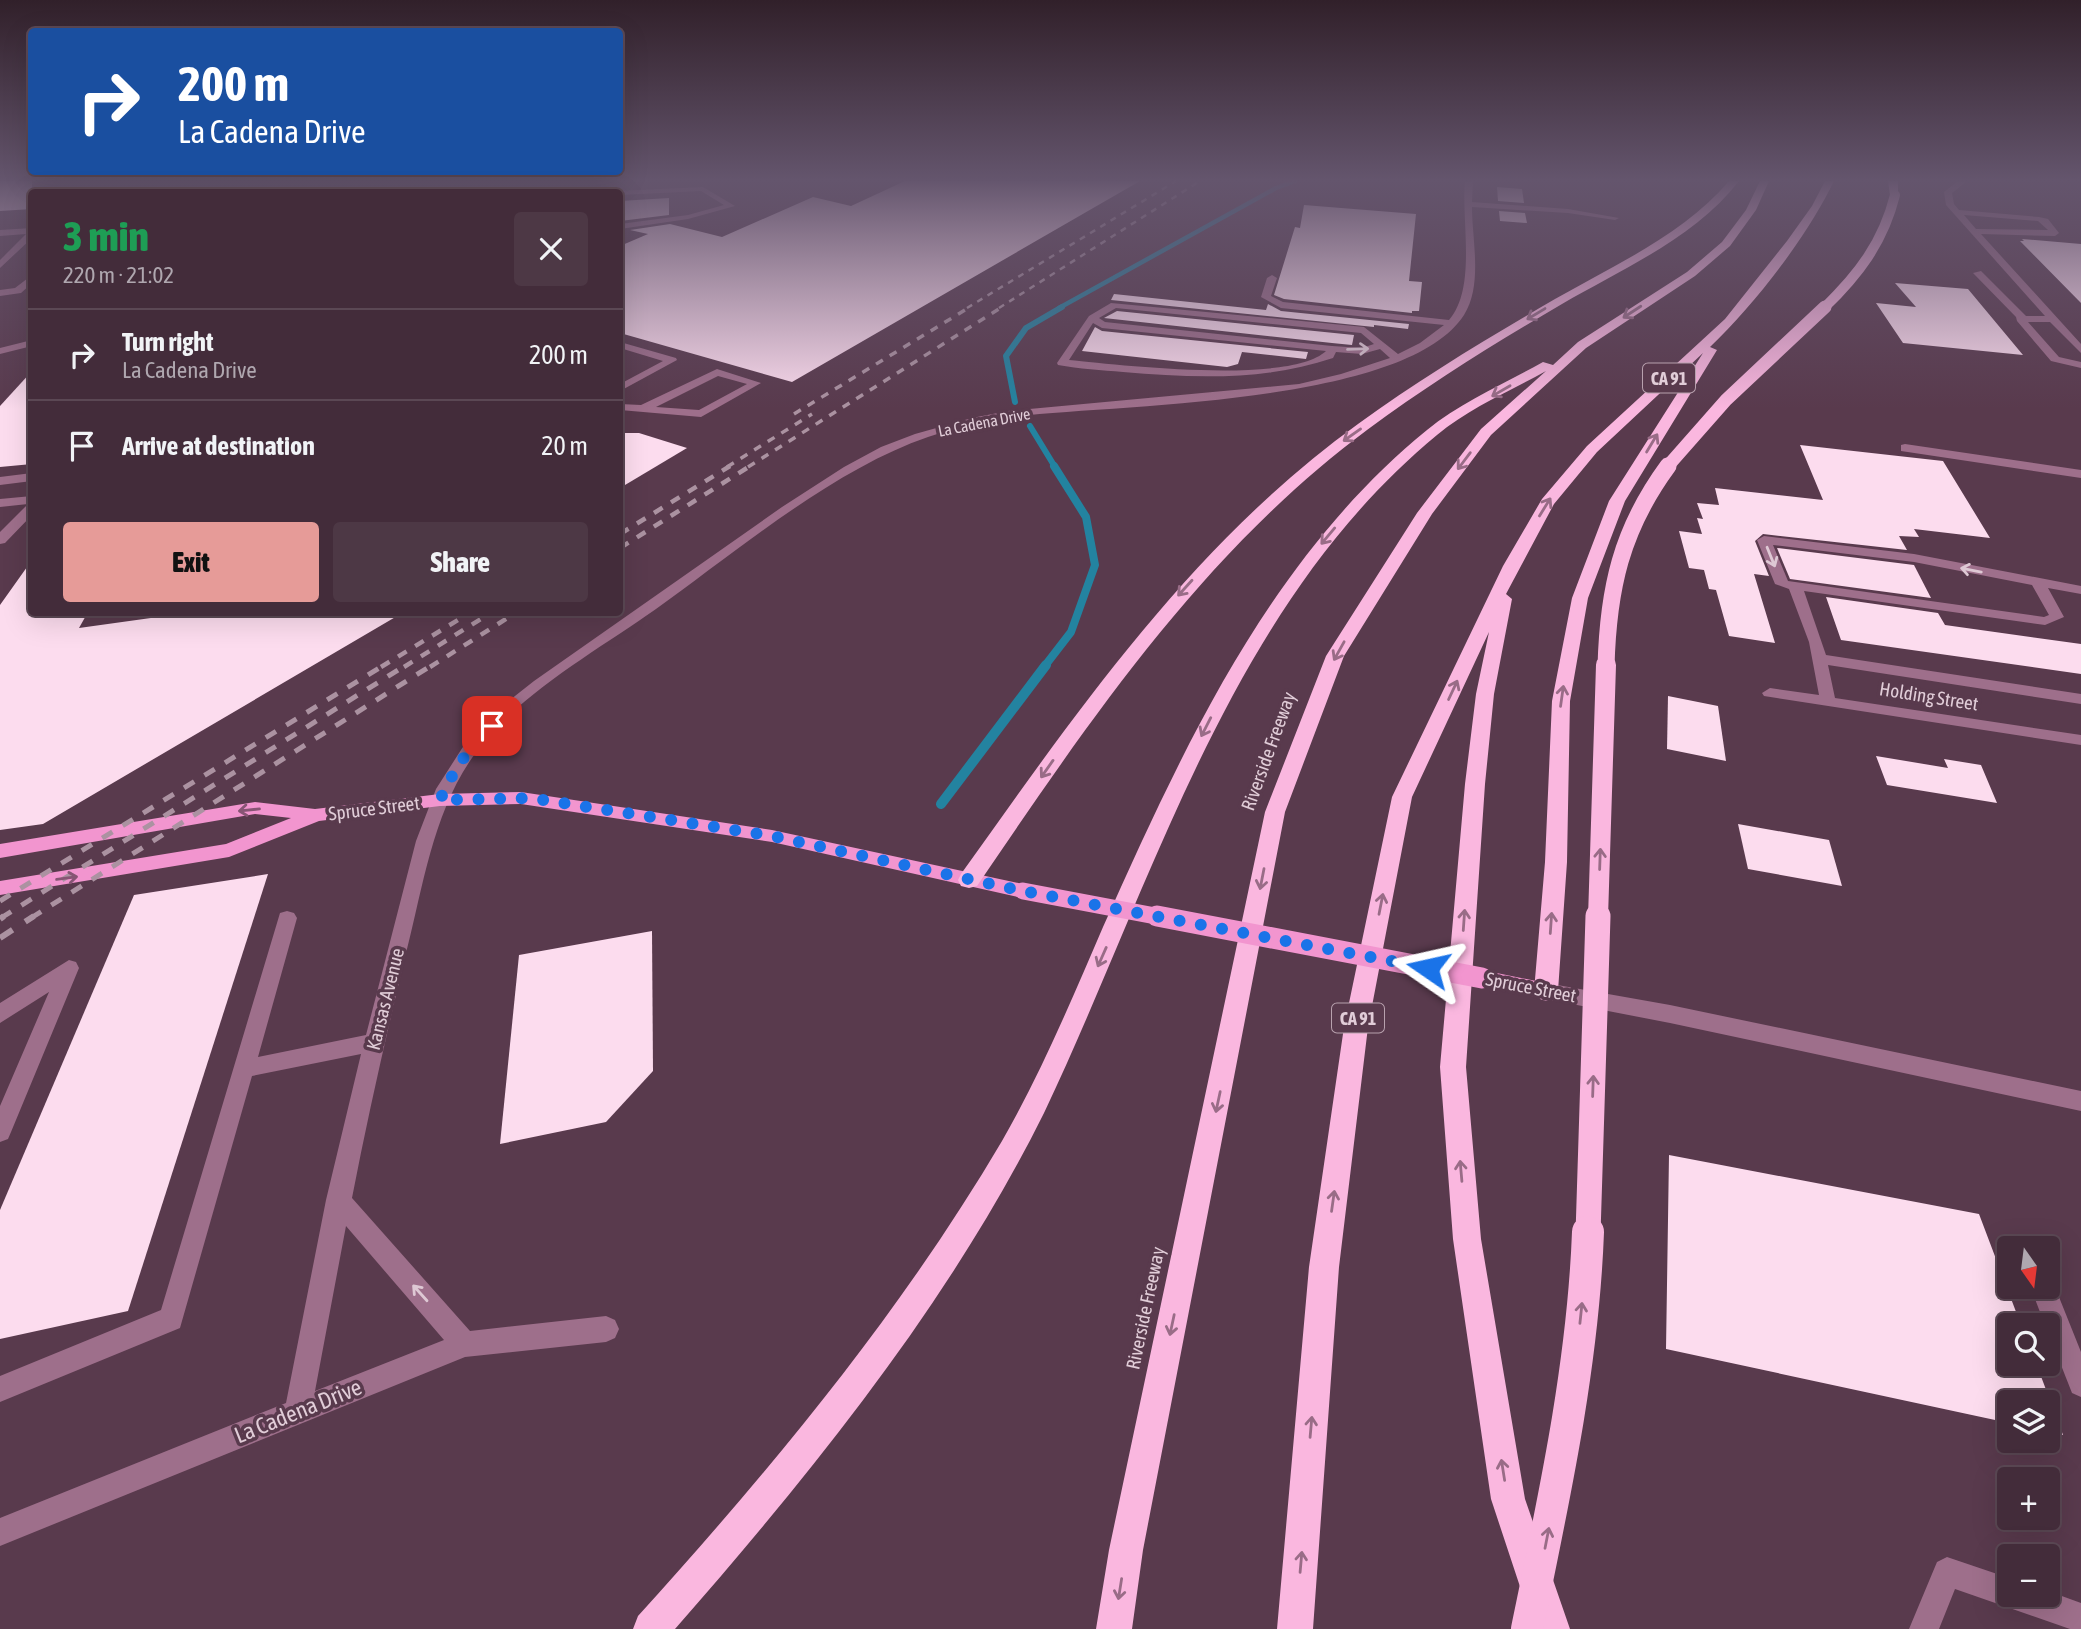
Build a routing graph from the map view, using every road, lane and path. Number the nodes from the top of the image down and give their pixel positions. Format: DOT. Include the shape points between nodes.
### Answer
graph roads {
  1 [pos="1467,257"];
  2 [pos="1633,257"];
  3 [pos="1711,257"];
  4 [pos="1780,257"];
  5 [pos="1870,257"];
  6 [pos="1998,257"];
  7 [pos="1978,273"];
  8 [pos="1272,278"];
  9 [pos="28,282"];
  10 [pos="0,293"];
  11 [pos="2022,317"];
  12 [pos="1092,318"];
  13 [pos="2054,319"];
  14 [pos="1728,322"];
  15 [pos="1453,323"];
  16 [pos="28,344"];
  17 [pos="1383,345"];
  18 [pos="1582,345"];
  19 [pos="623,346"];
  20 [pos="1332,349"];
  21 [pos="2081,349"];
  22 [pos="0,351"];
  23 [pos="1396,358"];
  24 [pos="2081,365"];
  25 [pos="623,386"];
  26 [pos="623,407"];
  27 [pos="643,409"];
  28 [pos="1906,448"];
  29 [pos="2081,474"];
  30 [pos="28,478"];
  31 [pos="0,481"];
  32 [pos="28,500"];
  33 [pos="0,503"];
  34 [pos="28,512"];
  35 [pos="0,540"];
  36 [pos="1511,566"];
  37 [pos="2038,583"];
  38 [pos="1795,586"];
  39 [pos="2081,590"];
  40 [pos="1819,659"];
  41 [pos="1770,693"];
  42 [pos="2081,699"];
  43 [pos="1828,702"];
  44 [pos="2081,740"];
  45 [pos="440,800"];
  46 [pos="317,815"];
  47 [pos="0,851"];
  48 [pos="969,880"];
  49 [pos="0,888"];
  50 [pos="287,918"];
  51 [pos="1546,991"];
  52 [pos="0,1014"];
  53 [pos="374,1042"];
  54 [pos="242,1069"];
  55 [pos="2081,1101"];
  56 [pos="0,1132"];
  57 [pos="338,1200"];
  58 [pos="2047,1299"];
  59 [pos="606,1329"];
  60 [pos="466,1343"];
  61 [pos="2081,1384"];
  62 [pos="0,1389"];
  63 [pos="298,1411"];
  64 [pos="0,1532"];
  65 [pos="1997,1589"];
  66 [pos="2048,1607"];
  67 [pos="2081,1618"];
  68 [pos="651,1629"];
  69 [pos="1114,1629"];
  70 [pos="1295,1629"];
  71 [pos="1527,1629"];
  72 [pos="1552,1629"];
  73 [pos="1924,1629"];
  1 -- 15 [label="street, La Cadena Drive" via="1468,293 1464,310"];
  2 -- 48 [label="highway, one-way" via="1442,373 1336,446 1277,495 1228,541 1095,699"];
  3 -- 18 [label="highway, Riverside Freeway, one-way"];
  4 -- 14 [label="highway, CA 91"];
  71 -- 5 [label="highway, one-way, bridge" via="1559,1475 1587,1251 1607,635 1617,568 1637,514 1662,471 1861,271"];
  6 -- 13 [label="street"];
  7 -- 11 [label="street"];
  8 -- 15 [label="street" via="1266,297 1281,305"];
  9 -- 10 [label="street" via="18,291"];
  11 -- 13 [label="street"];
  11 -- 24 [label="street" via="2055,359"];
  12 -- 17 [label="street" via="1114,305 1364,330"];
  12 -- 20 [label="street" via="1102,325"];
  12 -- 20 [label="street" via="1062,363 1227,375 1310,364 1329,356"];
  13 -- 21 [label="street"];
  36 -- 14 [label="highway, CA 91, one-way" via="1547,502 1592,449"];
  51 -- 14 [label="highway, one-way" via="1561,701 1580,598 1617,501"];
  15 -- 23 [label="street, La Cadena Drive" via="1434,339"];
  16 -- 22 [label="street"];
  20 -- 17 [label="street, one-way" via="1362,351"];
  17 -- 23 [label="street"];
  18 -- 68 [label="highway, one-way" via="1434,430 1369,491 1309,562 1251,646 1176,786 1045,1085 988,1190 850,1392 743,1525"];
  18 -- 69 [label="highway, Riverside Freeway, one-way" via="1486,432 1425,513 1335,656 1275,812 1126,1550"];
  19 -- 25 [label="street" via="671,360"];
  23 -- 45 [label="street, La Cadena Drive" via="1340,378 1288,388 1058,408 963,422 870,457 547,679 474,743"];
  26 -- 27 [label="street"];
  27 -- 27 [label="street" via="701,414 756,383 717,372"];
  28 -- 29 [label="street"];
  30 -- 31 [label="street"];
  32 -- 33 [label="street"];
  34 -- 35 [label="street"];
  70 -- 36 [label="highway, CA 91, one-way" via="1324,1267 1356,1027 1402,797"];
  72 -- 36 [label="highway, one-way" via="1508,1499 1467,1239 1453,1068 1485,694"];
  37 -- 38 [label="street" via="2057,617 2045,621"];
  37 -- 38 [label="street, one-way" via="1914,558 1764,540 1782,584"];
  37 -- 39 [label="street"];
  38 -- 40 [label="street"];
  40 -- 42 [label="street"];
  40 -- 43 [label="street"];
  41 -- 43 [label="street, Holding Street"];
  43 -- 44 [label="street, Holding Street"];
  45 -- 46 [label="main road, Spruce Street"];
  45 -- 48 [label="main road, Spruce Street" via="531,798 772,836"];
  45 -- 53 [label="street, Kansas Avenue"];
  46 -- 47 [label="main road, Spruce Street, one-way" via="255,808"];
  49 -- 46 [label="main road, Spruce Street, one-way" via="229,850"];
  48 -- 51 [label="main road, Spruce Street, bridge"];
  50 -- 54 [label="street"];
  51 -- 55 [label="street, Spruce Street"];
  52 -- 56 [label="street" via="69,968"];
  53 -- 54 [label="street"];
  53 -- 57 [label="street, Kansas Avenue"];
  54 -- 62 [label="street" via="171,1319"];
  60 -- 57 [label="street, one-way"];
  57 -- 63 [label="street, Kansas Avenue"];
  58 -- 61 [label="street"];
  59 -- 60 [label="street, La Cadena Drive"];
  60 -- 63 [label="street, La Cadena Drive"];
  63 -- 64 [label="street, La Cadena Drive"];
  65 -- 73 [label="street" via="1947,1572"];
  66 -- 67 [label="street"];
}
